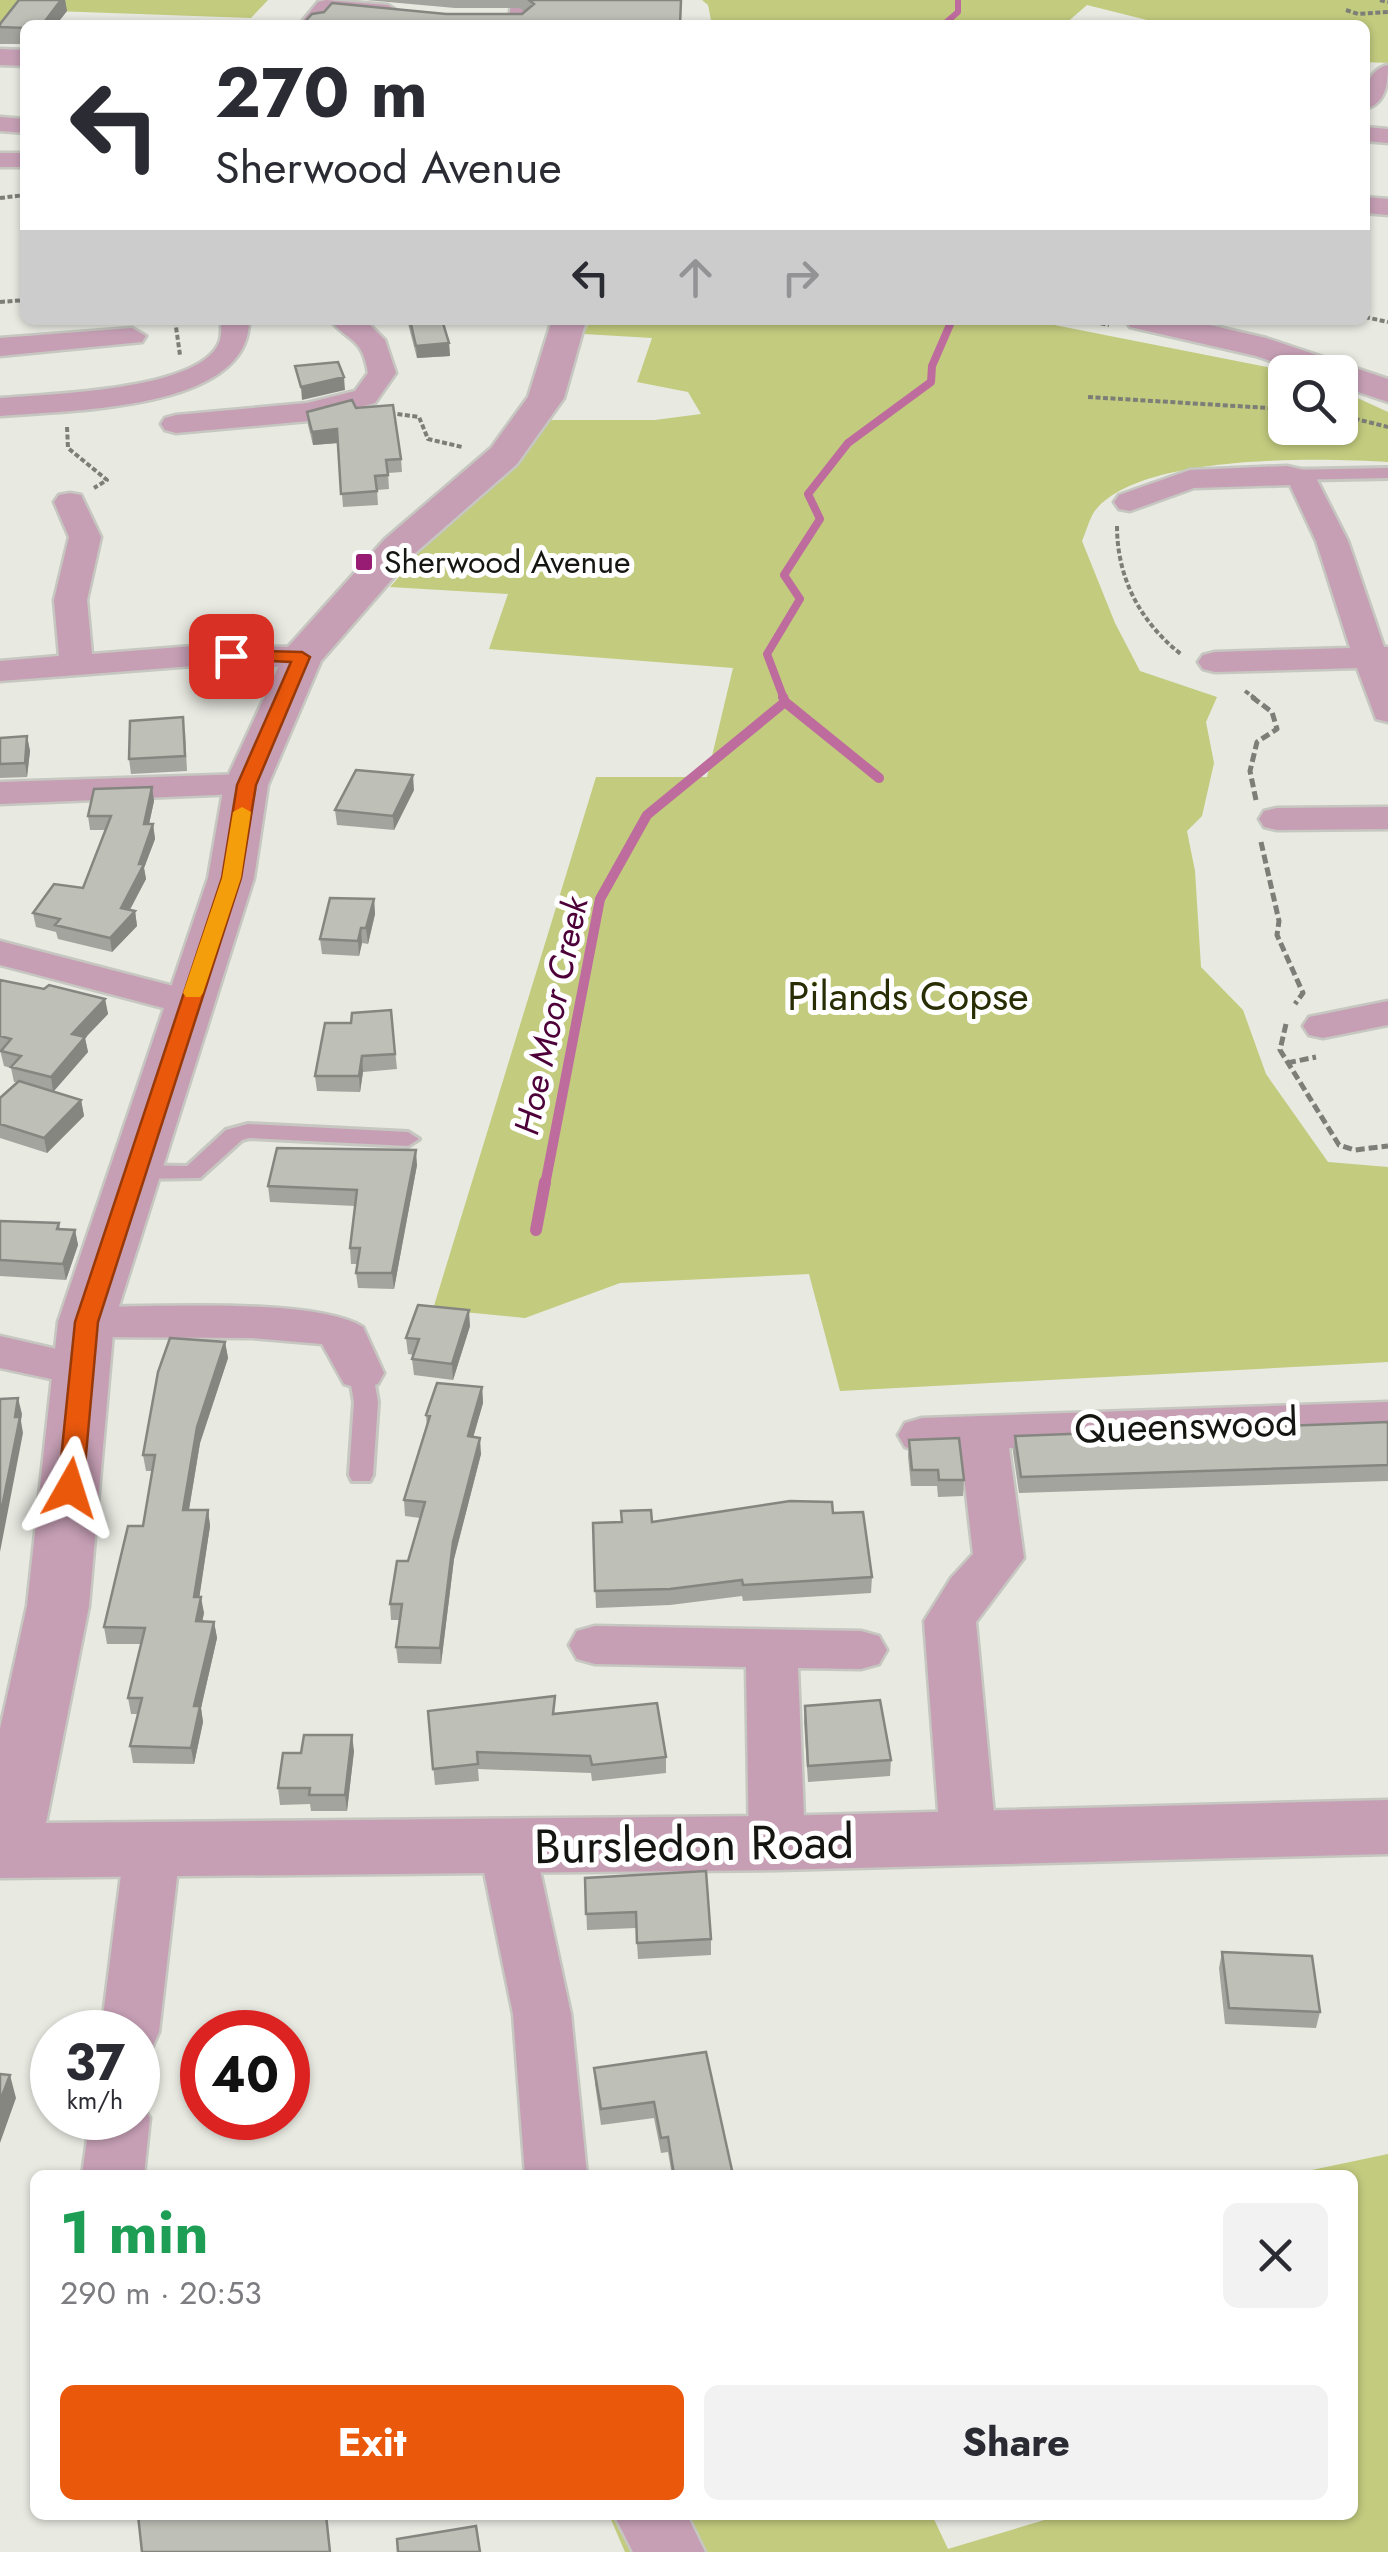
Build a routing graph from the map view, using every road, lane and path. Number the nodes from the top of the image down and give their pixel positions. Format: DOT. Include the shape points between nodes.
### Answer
graph roads {
  1 [pos="1380,0"];
  2 [pos="1388,2"];
  3 [pos="1346,10"];
  4 [pos="1388,12"];
  5 [pos="418,15"];
  6 [pos="314,20"];
  7 [pos="234,325"];
  8 [pos="353,325"];
  9 [pos="568,325"];
  10 [pos="1164,325"];
  11 [pos="132,336"];
  12 [pos="0,347"];
  13 [pos="58,372"];
  14 [pos="1388,391"];
  15 [pos="1088,397"];
  16 [pos="344,405"];
  17 [pos="0,407"];
  18 [pos="1268,407"];
  19 [pos="1358,418"];
  20 [pos="176,424"];
  21 [pos="1388,426"];
  22 [pos="504,456"];
  23 [pos="1388,473"];
  24 [pos="1287,475"];
  25 [pos="70,502"];
  26 [pos="1124,510"];
  27 [pos="302,657"];
  28 [pos="1379,657"];
  29 [pos="78,665"];
  30 [pos="1213,669"];
  31 [pos="0,671"];
  32 [pos="1388,712"];
  33 [pos="246,785"];
  34 [pos="0,792"];
  35 [pos="1388,818"];
  36 [pos="1265,820"];
  37 [pos="0,952"];
  38 [pos="190,1003"];
  39 [pos="1388,1013"];
  40 [pos="1323,1026"];
  41 [pos="408,1139"];
  42 [pos="1388,1146"];
  43 [pos="135,1172"];
  44 [pos="85,1346"];
  45 [pos="0,1352"];
  46 [pos="361,1373"];
  47 [pos="1388,1418"];
  48 [pos="983,1433"];
  49 [pos="922,1435"];
  50 [pos="361,1475"];
  51 [pos="595,1646"];
  52 [pos="771,1648"];
  53 [pos="861,1650"];
  54 [pos="1388,1827"];
  55 [pos="968,1837"];
  56 [pos="776,1842"];
  57 [pos="507,1847"];
  58 [pos="152,1851"];
  59 [pos="4,1852"];
  60 [pos="133,2010"];
  61 [pos="118,2140"];
  62 [pos="115,2170"];
  63 [pos="556,2170"];
  64 [pos="651,2520"];
  65 [pos="670,2552"];
  1 -- 2 [label="path"];
  3 -- 4 [label="path"];
  5 -- 6 [label="street" via="326,7"];
  7 -- 13 [label="street" via="232,348 220,360 183,381 131,395"];
  8 -- 16 [label="street" via="376,344 382,372 365,397"];
  9 -- 22 [label="street" via="546,398"];
  10 -- 14 [label="street" via="1266,348"];
  11 -- 13 [label="street"];
  12 -- 13 [label="street"];
  13 -- 17 [label="street"];
  13 -- 25 [label="path" via="68,448 107,480"];
  15 -- 18 [label="path"];
  16 -- 20 [label="street" via="211,414"];
  16 -- 22 [label="path" via="419,417 428,439"];
  19 -- 21 [label="path"];
  22 -- 27 [label="street" via="399,547"];
  23 -- 24 [label="lane"];
  24 -- 26 [label="street" via="1190,479"];
  24 -- 28 [label="street" via="1302,479"];
  25 -- 29 [label="street" via="85,537 70,579 68,630"];
  26 -- 30 [label="path" via="1117,562 1134,597 1165,644"];
  27 -- 29 [label="street"];
  27 -- 33 [label="street"];
  28 -- 30 [label="street"];
  28 -- 32 [label="street"];
  29 -- 31 [label="street"];
  30 -- 36 [label="path" via="1272,712 1277,729 1258,742 1247,778"];
  33 -- 34 [label="street"];
  33 -- 38 [label="street" via="231,878"];
  35 -- 36 [label="street"];
  36 -- 42 [label="path" via="1277,935 1303,993 1291,1009 1280,1050 1339,1146"];
  37 -- 38 [label="street"];
  38 -- 43 [label="street"];
  39 -- 40 [label="street"];
  41 -- 43 [label="lane" via="248,1131 234,1135 192,1173"];
  43 -- 44 [label="street"];
  44 -- 45 [label="street"];
  44 -- 46 [label="street" via="252,1323 333,1330 347,1338"];
  44 -- 59 [label="street" via="58,1606"];
  46 -- 50 [label="lane"];
  47 -- 48 [label="street, Queenswood"];
  48 -- 49 [label="street, Queenswood"];
  48 -- 55 [label="street" via="999,1558 950,1622"];
  51 -- 52 [label="street"];
  52 -- 53 [label="street"];
  52 -- 56 [label="street"];
  54 -- 55 [label="street, Bursledon Road"];
  55 -- 56 [label="street, Bursledon Road"];
  56 -- 57 [label="street, Bursledon Road"];
  57 -- 58 [label="street, Bursledon Road"];
  57 -- 63 [label="street" via="542,2014"];
  58 -- 59 [label="street, Bursledon Road"];
  58 -- 60 [label="street"];
  61 -- 62 [label="street"];
  64 -- 65 [label="street"];
}
